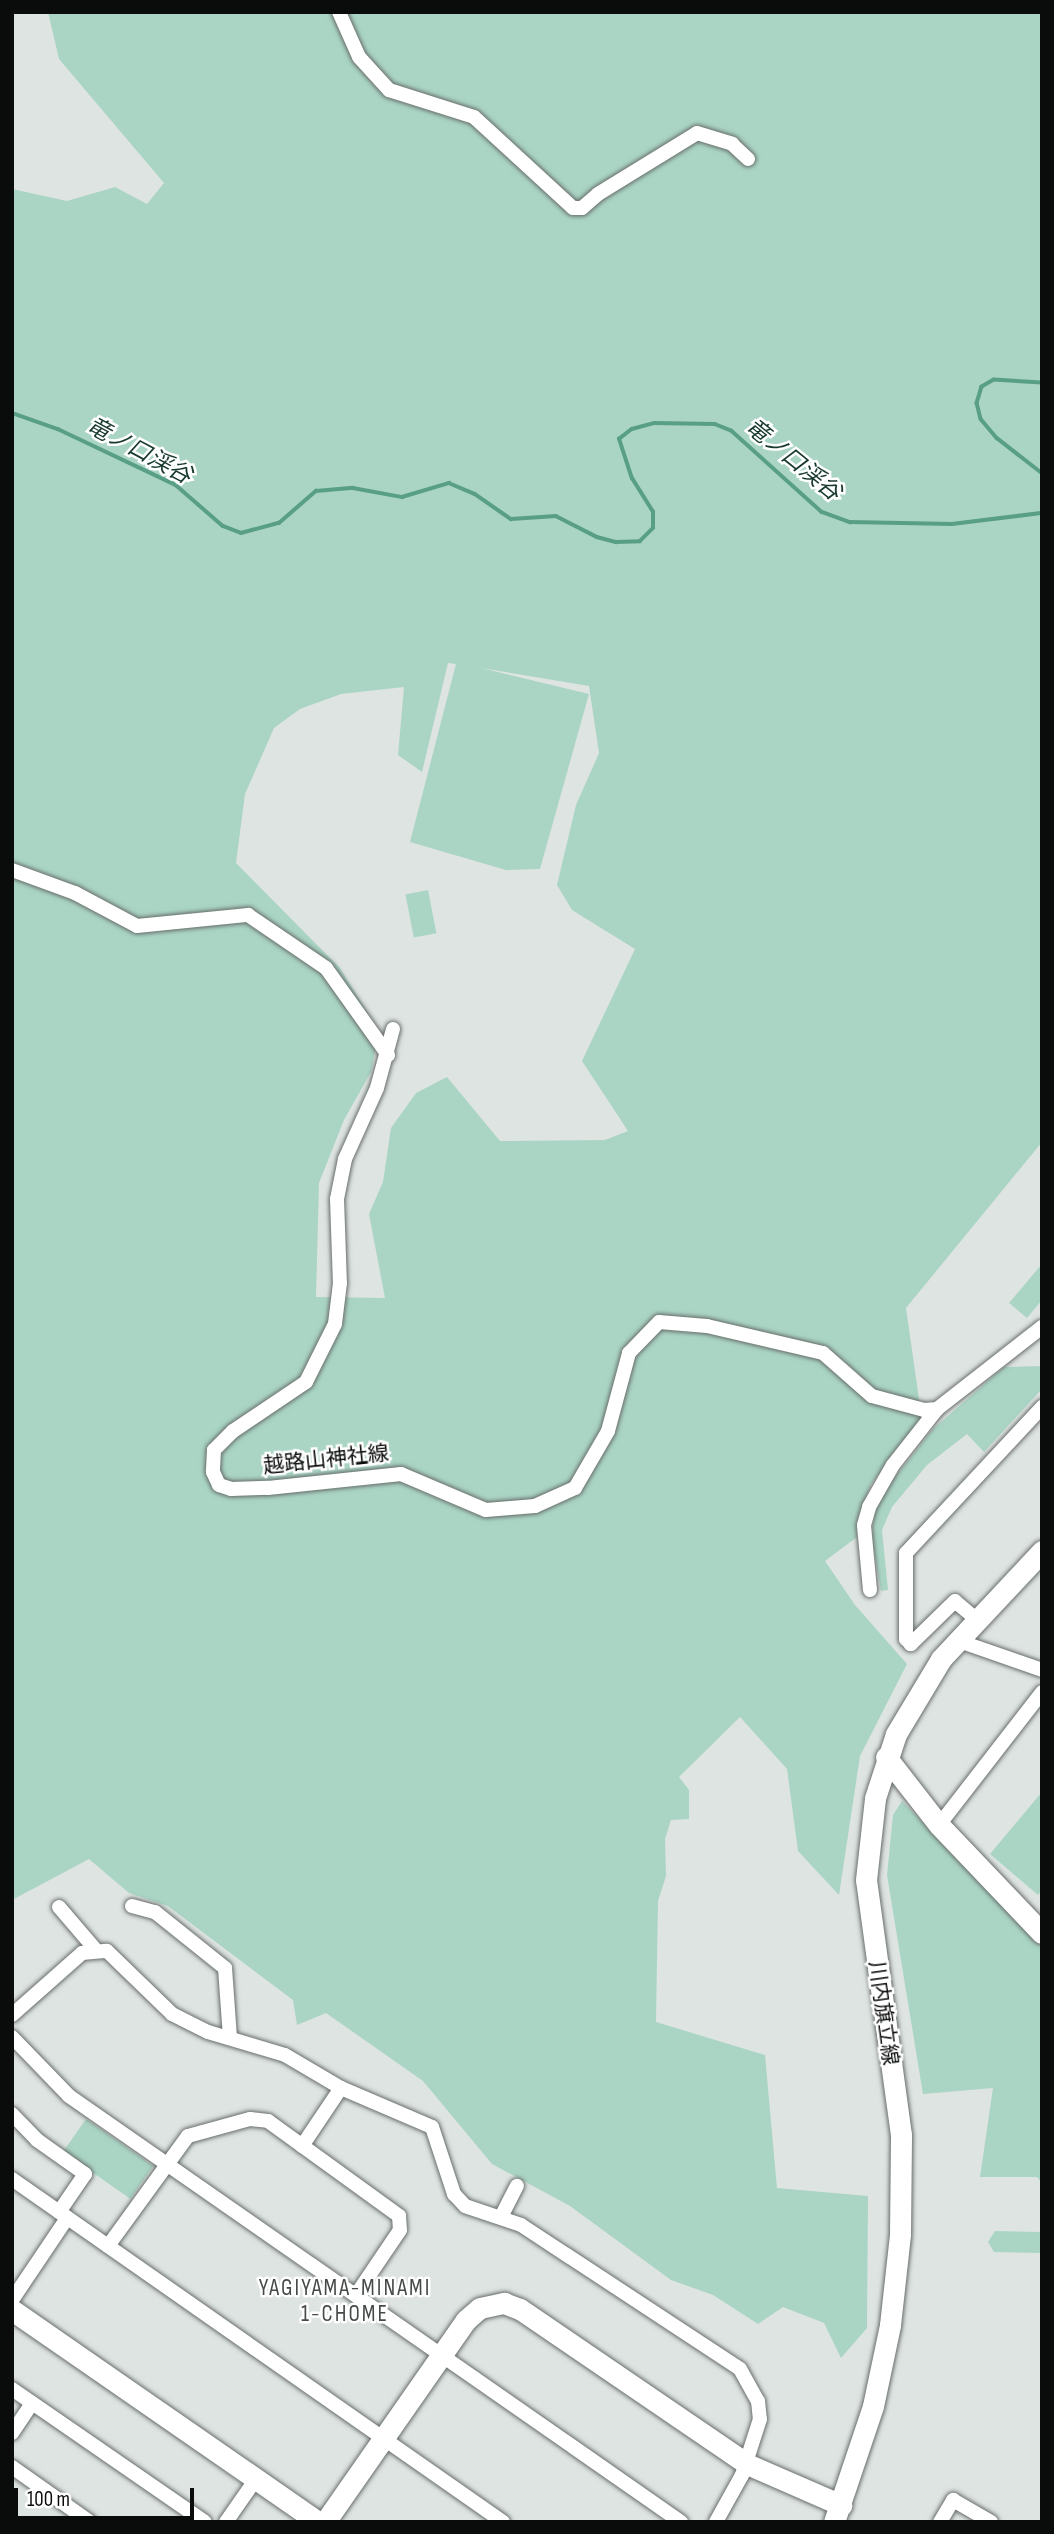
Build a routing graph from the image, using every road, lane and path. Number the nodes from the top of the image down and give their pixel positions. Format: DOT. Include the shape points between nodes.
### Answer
graph roads {
  1 [pos="339,12"];
  2 [pos="748,159"];
  3 [pos="12,870"];
  4 [pos="393,1029"];
  5 [pos="388,1055"];
  6 [pos="1042,1327"];
  7 [pos="1042,1407"];
  8 [pos="937,1409"];
  9 [pos="1042,1551"];
  10 [pos="870,1590"];
  11 [pos="975,1618"];
  12 [pos="956,1640"];
  13 [pos="1042,1670"];
  14 [pos="1042,1692"];
  15 [pos="886,1758"];
  16 [pos="939,1825"];
  17 [pos="132,1906"];
  18 [pos="60,1907"];
  19 [pos="1042,1933"];
  20 [pos="95,1949"];
  21 [pos="12,2015"];
  22 [pos="12,2037"];
  23 [pos="230,2038"];
  24 [pos="341,2088"];
  25 [pos="12,2114"];
  26 [pos="302,2146"];
  27 [pos="166,2165"];
  28 [pos="12,2179"];
  29 [pos="517,2186"];
  30 [pos="63,2215"];
  31 [pos="501,2217"];
  32 [pos="108,2246"];
  33 [pos="356,2295"];
  34 [pos="12,2300"];
  35 [pos="12,2310"];
  36 [pos="441,2356"];
  37 [pos="12,2389"];
  38 [pos="32,2403"];
  39 [pos="12,2433"];
  40 [pos="382,2439"];
  41 [pos="747,2464"];
  42 [pos="12,2467"];
  43 [pos="256,2479"];
  44 [pos="838,2513"];
  45 [pos="90,2522"];
  46 [pos="205,2522"];
  47 [pos="226,2522"];
  48 [pos="318,2522"];
  49 [pos="325,2522"];
  50 [pos="503,2522"];
  51 [pos="681,2522"];
  52 [pos="716,2522"];
  53 [pos="940,2522"];
  54 [pos="991,2522"];
  1 -- 2 [label="street" via="359,57 389,90 474,117 573,208 582,208 697,133 732,144"];
  3 -- 5 [label="street" via="75,892 137,926 248,915 326,968"];
  4 -- 5 [label="street, 越路山神社線"];
  5 -- 8 [label="street, 越路山神社線" via="345,1159 337,1199 340,1283 335,1324 306,1382 233,1430 214,1450 213,1472 219,1485 268,1488 401,1474 486,1510 535,1506 575,1488 608,1431 629,1353 659,1322 707,1326 823,1353 872,1396 895,1406"];
  6 -- 8 [label="street"];
  7 -- 11 [label="street" via="906,1553 906,1639 911,1644 955,1601"];
  8 -- 10 [label="street" via="893,1465 869,1507 864,1524"];
  9 -- 11 [label="street, 川内旗立線"];
  11 -- 12 [label="street, 川内旗立線"];
  12 -- 13 [label="street"];
  12 -- 15 [label="street, 川内旗立線" via="911,1705"];
  14 -- 16 [label="street"];
  15 -- 16 [label="street"];
  15 -- 44 [label="street, 川内旗立線" via="867,1845 866,1880 901,2135 900,2234 875,2399"];
  16 -- 19 [label="street"];
  17 -- 23 [label="street" via="155,1912 225,1968"];
  18 -- 20 [label="street"];
  20 -- 21 [label="street" via="82,1953"];
  20 -- 23 [label="street" via="107,1951 172,2014"];
  22 -- 27 [label="street" via="69,2096"];
  23 -- 24 [label="street" via="285,2055"];
  24 -- 26 [label="street"];
  24 -- 31 [label="street" via="432,2127 454,2194 465,2206"];
  25 -- 30 [label="street" via="37,2140 85,2174"];
  26 -- 27 [label="street" via="268,2122 250,2119 188,2136"];
  26 -- 33 [label="street" via="399,2216 400,2230"];
  27 -- 32 [label="street"];
  27 -- 33 [label="street"];
  28 -- 30 [label="street"];
  29 -- 31 [label="street"];
  30 -- 32 [label="street"];
  30 -- 34 [label="street"];
  31 -- 41 [label="street" via="521,2225 740,2370 758,2401 760,2419"];
  32 -- 40 [label="street"];
  33 -- 36 [label="street"];
  35 -- 43 [label="street"];
  36 -- 40 [label="street"];
  36 -- 41 [label="street" via="480,2308 512,2306"];
  36 -- 51 [label="street"];
  37 -- 38 [label="street"];
  38 -- 39 [label="street"];
  38 -- 46 [label="street"];
  40 -- 49 [label="street"];
  40 -- 50 [label="street"];
  41 -- 44 [label="street"];
  41 -- 52 [label="street"];
  42 -- 45 [label="street"];
  43 -- 47 [label="street"];
  43 -- 48 [label="street"];
  53 -- 54 [label="street" via="953,2500"];
}
